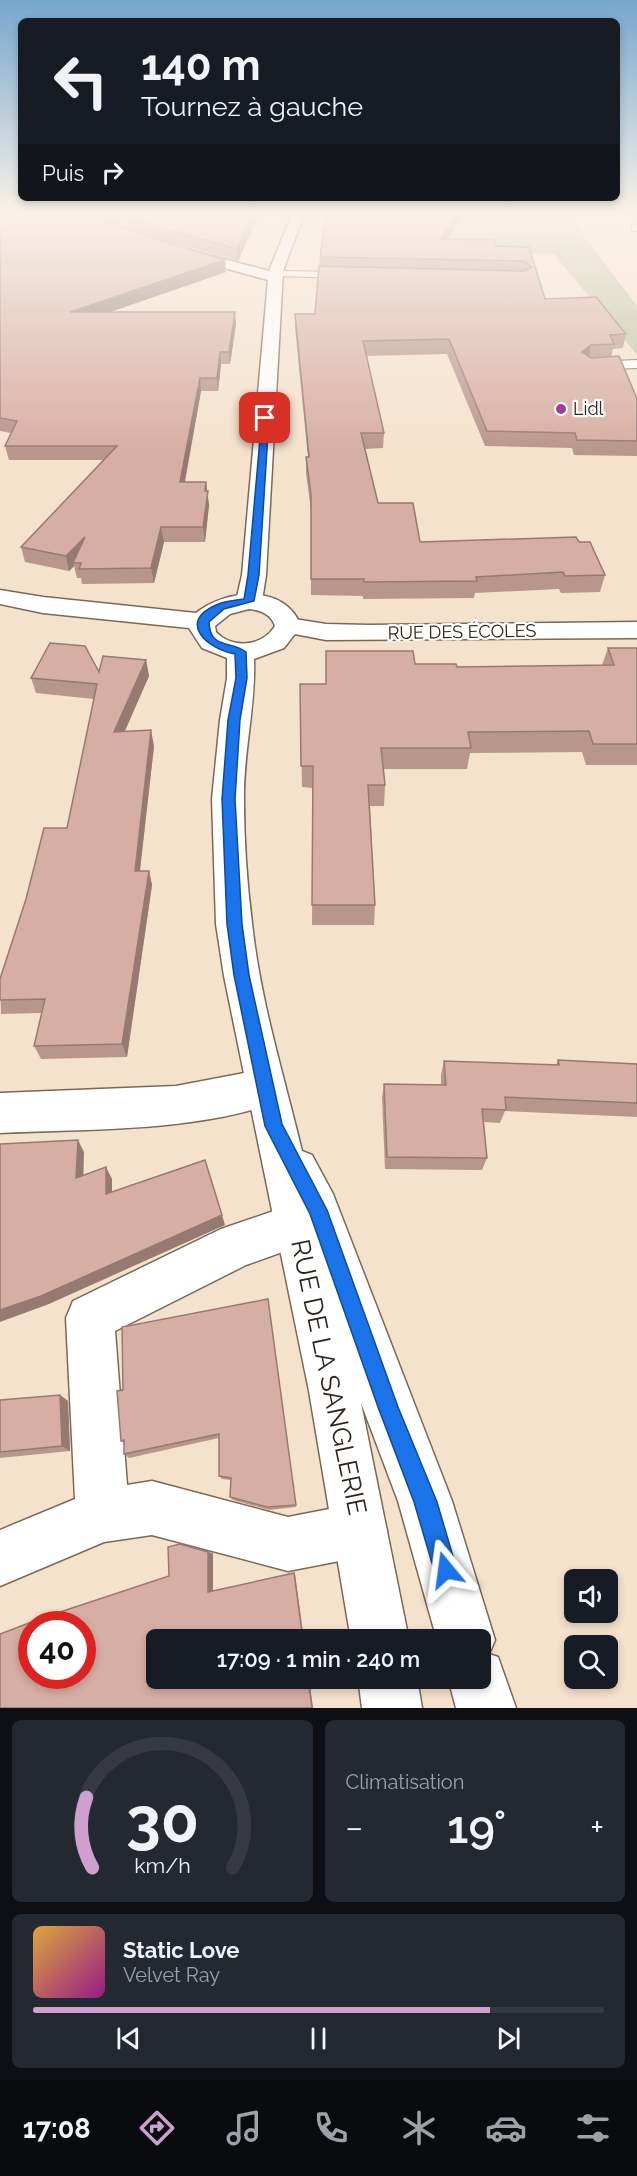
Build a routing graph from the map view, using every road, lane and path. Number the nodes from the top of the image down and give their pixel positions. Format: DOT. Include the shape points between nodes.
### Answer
graph roads {
  1 [pos="275,294"];
  2 [pos="637,364"];
  3 [pos="588,366"];
  4 [pos="0,597"];
  5 [pos="249,601"];
  6 [pos="204,622"];
  7 [pos="288,626"];
  8 [pos="637,630"];
  9 [pos="240,652"];
  10 [pos="270,1107"];
  11 [pos="0,1113"];
  12 [pos="297,1225"];
  13 [pos="103,1515"];
  14 [pos="360,1530"];
  15 [pos="0,1558"];
  16 [pos="378,1629"];
  17 [pos="463,1629"];
  18 [pos="389,1689"];
  19 [pos="480,1689"];
  20 [pos="392,1708"];
  21 [pos="486,1708"];
  1 -- 5 [label="street"];
  2 -- 3 [label="lane"];
  4 -- 6 [label="street"];
  5 -- 6 [label="street" via="220,607"];
  5 -- 7 [label="street" via="272,606 281,612"];
  6 -- 9 [label="street" via="204,633 211,642"];
  7 -- 8 [label="street, RUE DES ÉCOLES" via="369,633"];
  7 -- 9 [label="street" via="285,634 267,647"];
  9 -- 10 [label="street, RUE DE LA SANGLERIE" via="242,678 234,720 228,799 232,891 242,975"];
  10 -- 11 [label="street" via="176,1105"];
  10 -- 12 [label="street, RUE DE LA SANGLERIE"];
  10 -- 17 [label="street, RUE DE LA SANGLERIE" via="318,1210 426,1502"];
  12 -- 13 [label="street, RUE DE LA SANGLERIE" via="237,1245 90,1318"];
  12 -- 14 [label="street, RUE DE LA SANGLERIE"];
  13 -- 14 [label="street, RUE DE LA SANGLERIE" via="152,1508 288,1544"];
  13 -- 15 [label="street, RUE DE LA SANGLERIE"];
  14 -- 16 [label="street, RUE DE LA SANGLERIE"];
  18 -- 20 [label="street"];
  19 -- 21 [label="street"];
}
